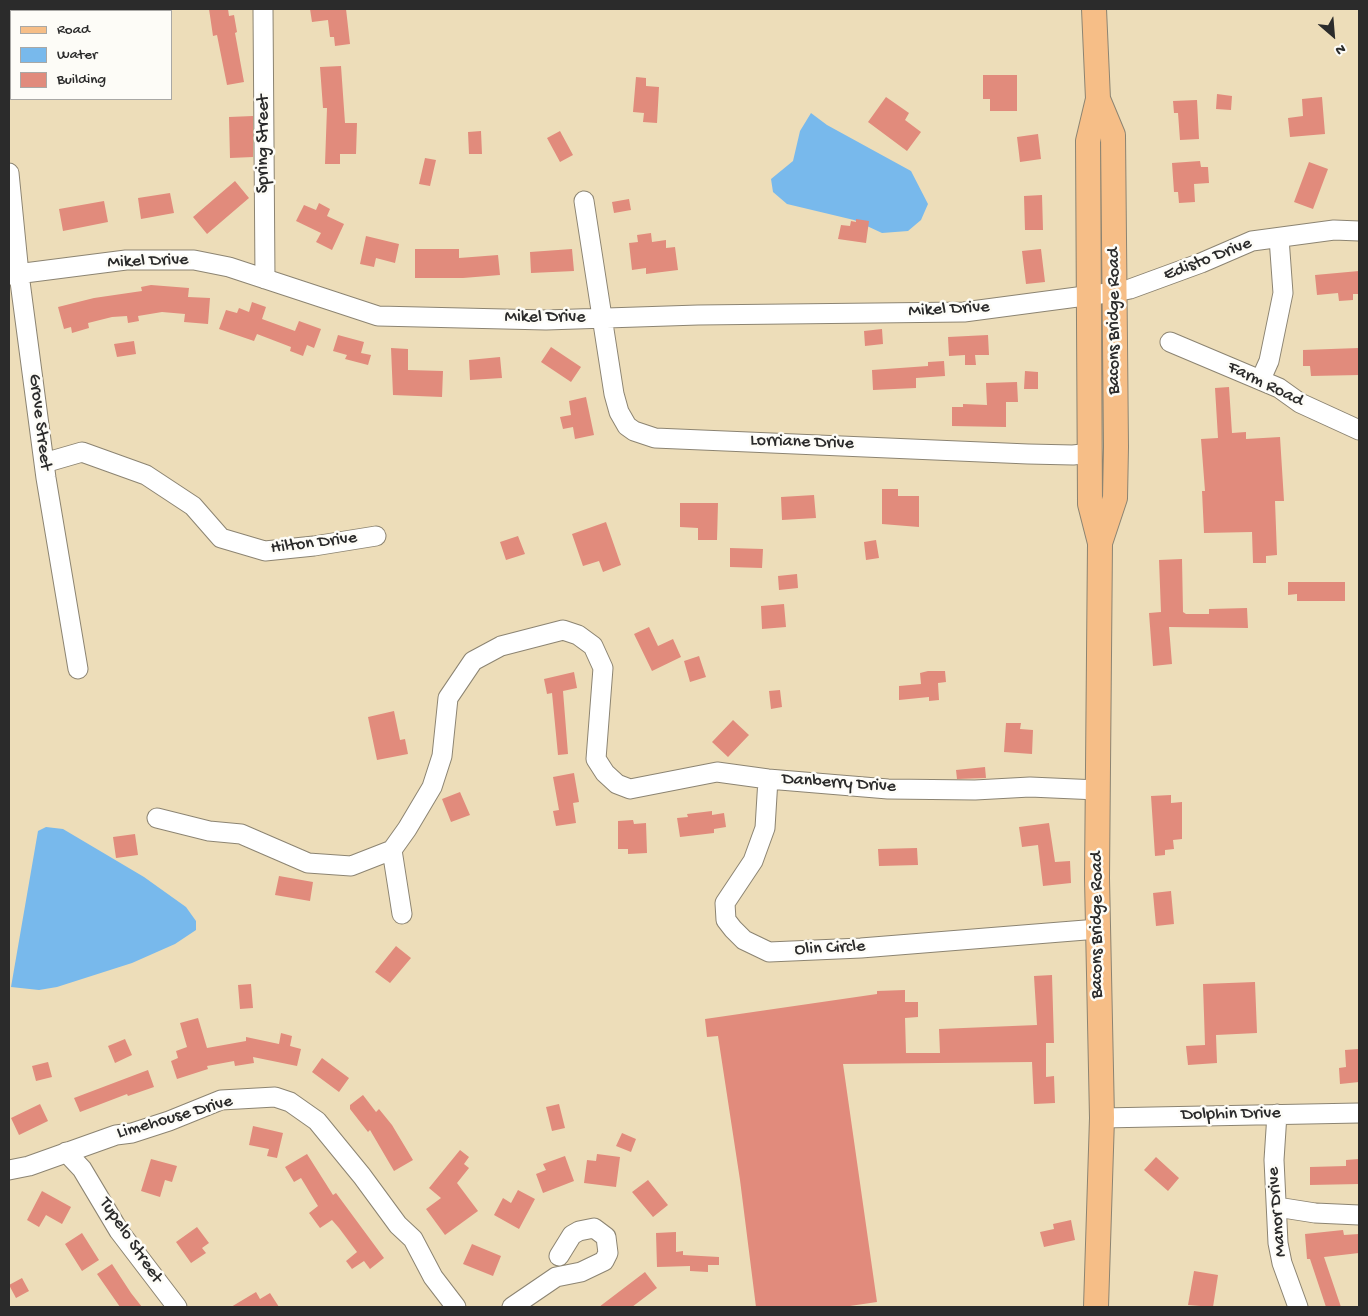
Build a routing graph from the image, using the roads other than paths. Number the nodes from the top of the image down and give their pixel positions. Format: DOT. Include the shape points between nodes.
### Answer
graph roads {
  1 [pos="262,9"];
  2 [pos="1094,9"];
  3 [pos="1098,100"];
  4 [pos="9,173"];
  5 [pos="584,201"];
  6 [pos="1359,230"];
  7 [pos="1279,238"];
  8 [pos="14,275"];
  9 [pos="265,279"];
  10 [pos="1115,292"];
  11 [pos="1089,295"];
  12 [pos="604,318"];
  13 [pos="1170,342"];
  14 [pos="1261,380"];
  15 [pos="1359,430"];
  16 [pos="1091,453"];
  17 [pos="44,464"];
  18 [pos="376,536"];
  19 [pos="1100,543"];
  20 [pos="78,669"];
  21 [pos="768,779"];
  22 [pos="1098,790"];
  23 [pos="157,818"];
  24 [pos="392,850"];
  25 [pos="402,914"];
  26 [pos="1098,929"];
  27 [pos="1359,1113"];
  28 [pos="1278,1114"];
  29 [pos="1102,1118"];
  30 [pos="66,1152"];
  31 [pos="9,1170"];
  32 [pos="1277,1206"];
  33 [pos="1359,1215"];
  34 [pos="559,1256"];
  35 [pos="177,1307"];
  36 [pos="456,1307"];
  37 [pos="512,1307"];
  38 [pos="1096,1307"];
  39 [pos="1298,1307"];
  1 -- 9 [label="street, Spring Street"];
  2 -- 3 [label="main road, Bacons Bridge Road"];
  3 -- 10 [label="main road, Bacons Bridge Road" via="1113,135"];
  3 -- 11 [label="main road, Bacons Bridge Road" via="1088,141"];
  4 -- 8 [label="street, Grove Street"];
  5 -- 12 [label="street, Lorriane Drive"];
  6 -- 7 [label="street, Edisto Drive"];
  7 -- 10 [label="street, Edisto Drive" via="1252,241 1201,263"];
  7 -- 14 [label="street" via="1283,293 1269,361"];
  8 -- 9 [label="street, Mikel Drive" via="160,258 229,267"];
  8 -- 17 [label="street, Grove Street"];
  9 -- 12 [label="street, Mikel Drive" via="378,316 546,320"];
  10 -- 11 [label="street, Edisto Drive"];
  10 -- 19 [label="main road, Bacons Bridge Road" via="1115,498"];
  11 -- 12 [label="street, Mikel Drive" via="964,312"];
  11 -- 16 [label="main road, Bacons Bridge Road"];
  12 -- 16 [label="street, Lorriane Drive" via="619,412 627,426 644,435 1018,453"];
  13 -- 14 [label="street, Farm Road"];
  14 -- 15 [label="street, Farm Road" via="1300,403"];
  16 -- 19 [label="main road, Bacons Bridge Road" via="1090,504"];
  17 -- 18 [label="street, Hilton Drive" via="82,452 146,475 193,506 221,538 265,551"];
  17 -- 20 [label="street, Grove Street"];
  19 -- 22 [label="main road, Bacons Bridge Road"];
  21 -- 22 [label="street, Danberry Drive" via="921,790"];
  21 -- 24 [label="street, Danberry Drive" via="716,772 630,789 617,784 596,759 603,668 593,646 578,635 563,630 500,646 473,661 448,698 442,756 432,787"];
  21 -- 26 [label="street, Olin Circle" via="765,828 754,861 724,903 726,920 744,940 769,952"];
  22 -- 26 [label="main road, Bacons Bridge Road"];
  23 -- 24 [label="street" via="209,831 241,834 308,863 351,866"];
  24 -- 25 [label="street"];
  26 -- 29 [label="main road, Bacons Bridge Road"];
  27 -- 28 [label="street, Dolphin Drive"];
  28 -- 29 [label="street, Dolphin Drive"];
  28 -- 32 [label="street, Manor Drive" via="1274,1160"];
  29 -- 38 [label="main road, Bacons Bridge Road"];
  30 -- 31 [label="street, Limehouse Drive"];
  30 -- 35 [label="street, Tupelo Street" via="88,1176 116,1226"];
  30 -- 36 [label="street, Limehouse Drive" via="168,1121 221,1100 275,1097 290,1102 317,1121 398,1225 414,1239 433,1277"];
  32 -- 33 [label="street" via="1315,1213"];
  32 -- 39 [label="street, Manor Drive" via="1276,1224 1282,1263"];
  34 -- 37 [label="street" via="579,1230 594,1228 606,1237 608,1253 604,1261 581,1272 556,1277"];
}
